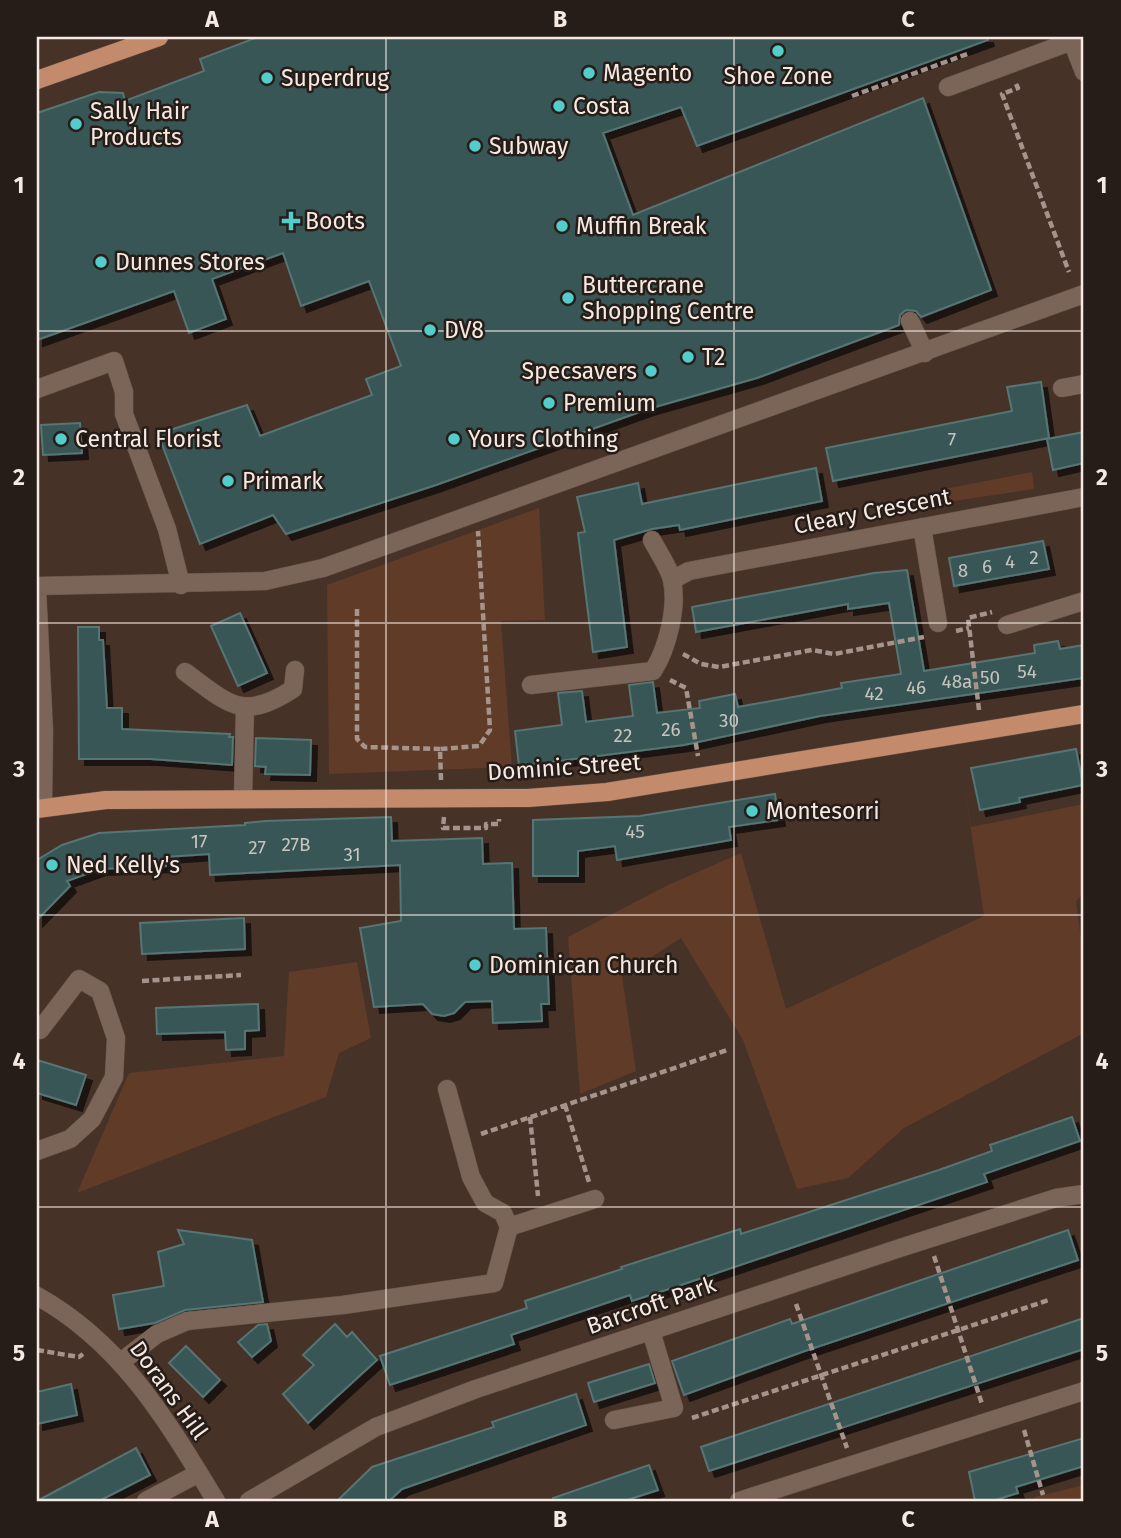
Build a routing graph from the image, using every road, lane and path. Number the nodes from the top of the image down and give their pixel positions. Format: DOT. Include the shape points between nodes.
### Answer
graph roads {
  1 [pos="159,37"];
  2 [pos="975,51"];
  3 [pos="1009,64"];
  4 [pos="1084,72"];
  5 [pos="37,80"];
  6 [pos="948,87"];
  7 [pos="852,96"];
  8 [pos="1069,272"];
  9 [pos="1084,294"];
  10 [pos="911,321"];
  11 [pos="925,353"];
  12 [pos="1084,384"];
  13 [pos="1062,388"];
  14 [pos="37,389"];
  15 [pos="1084,498"];
  16 [pos="474,516"];
  17 [pos="922,527"];
  18 [pos="652,540"];
  19 [pos="672,580"];
  20 [pos="181,585"];
  21 [pos="37,594"];
  22 [pos="1084,601"];
  23 [pos="357,609"];
  24 [pos="1011,624"];
  25 [pos="969,628"];
  26 [pos="938,630"];
  27 [pos="666,645"];
  28 [pos="295,670"];
  29 [pos="653,671"];
  30 [pos="185,673"];
  31 [pos="531,685"];
  32 [pos="245,707"];
  33 [pos="1084,714"];
  34 [pos="983,731"];
  35 [pos="440,749"];
  36 [pos="702,777"];
  37 [pos="243,798"];
  38 [pos="442,798"];
  39 [pos="40,808"];
  40 [pos="499,824"];
  41 [pos="443,828"];
  42 [pos="241,975"];
  43 [pos="142,981"];
  44 [pos="40,1030"];
  45 [pos="727,1050"];
  46 [pos="447,1089"];
  47 [pos="565,1105"];
  48 [pos="530,1117"];
  49 [pos="460,1141"];
  50 [pos="37,1151"];
  51 [pos="1084,1194"];
  52 [pos="595,1199"];
  53 [pos="540,1216"];
  54 [pos="509,1227"];
  55 [pos="929,1239"];
  56 [pos="789,1285"];
  57 [pos="37,1296"];
  58 [pos="1049,1300"];
  59 [pos="651,1331"];
  60 [pos="956,1332"];
  61 [pos="102,1342"];
  62 [pos="37,1350"];
  63 [pos="122,1361"];
  64 [pos="822,1377"];
  65 [pos="1084,1391"];
  66 [pos="687,1419"];
  67 [pos="614,1420"];
  68 [pos="988,1422"];
  69 [pos="1022,1423"];
  70 [pos="853,1465"];
  71 [pos="198,1473"];
  72 [pos="1043,1495"];
  73 [pos="146,1501"];
  74 [pos="216,1501"];
  75 [pos="249,1501"];
  76 [pos="738,1501"];
  1 -- 5 [label="main road"];
  2 -- 7 [label="path"];
  3 -- 4 [label="street" via="1072,41"];
  3 -- 6 [label="street"];
  3 -- 8 [label="path" via="1018,88 1002,94"];
  9 -- 11 [label="street"];
  10 -- 11 [label="street"];
  11 -- 16 [label="street"];
  12 -- 13 [label="street"];
  14 -- 20 [label="street" via="114,361 124,392 124,414 167,529"];
  15 -- 17 [label="street, Cleary Crescent"];
  16 -- 20 [label="street" via="323,568 265,581"];
  16 -- 35 [label="path" via="480,535 490,730 479,746"];
  17 -- 19 [label="street, Cleary Crescent" via="690,571"];
  17 -- 26 [label="street"];
  18 -- 19 [label="street"];
  19 -- 27 [label="street"];
  20 -- 21 [label="street"];
  21 -- 39 [label="street" via="44,731"];
  22 -- 24 [label="street"];
  23 -- 35 [label="path" via="357,739 365,747"];
  24 -- 25 [label="path" via="996,610 968,618"];
  25 -- 26 [label="path"];
  25 -- 34 [label="path"];
  26 -- 27 [label="path" via="834,654 812,650 719,667 701,664"];
  27 -- 29 [label="street"];
  28 -- 32 [label="street" via="293,690 267,706"];
  29 -- 31 [label="street"];
  29 -- 36 [label="path" via="686,688"];
  30 -- 32 [label="street" via="222,699"];
  32 -- 37 [label="street"];
  33 -- 34 [label="main road, Dominic Street"];
  34 -- 36 [label="main road, Dominic Street"];
  35 -- 38 [label="path"];
  36 -- 38 [label="main road, Dominic Street" via="607,792"];
  37 -- 38 [label="main road, Dominic Street"];
  37 -- 39 [label="main road, Dominic Street" via="106,800"];
  40 -- 41 [label="path"];
  42 -- 43 [label="path"];
  44 -- 50 [label="street" via="79,979 100,991 116,1038 114,1077 92,1119 70,1139"];
  45 -- 47 [label="path"];
  46 -- 49 [label="street"];
  47 -- 48 [label="path"];
  47 -- 52 [label="path"];
  48 -- 49 [label="path"];
  48 -- 53 [label="path"];
  49 -- 54 [label="street" via="485,1203 503,1213"];
  51 -- 55 [label="street, Barcroft Park" via="1056,1198"];
  52 -- 53 [label="street"];
  53 -- 54 [label="street"];
  54 -- 63 [label="street" via="494,1283 187,1321 157,1334"];
  55 -- 56 [label="street, Barcroft Park"];
  55 -- 60 [label="path"];
  56 -- 59 [label="street, Barcroft Park"];
  56 -- 64 [label="path"];
  57 -- 61 [label="street, Dorans Hill"];
  58 -- 60 [label="path"];
  59 -- 67 [label="street" via="674,1408"];
  59 -- 75 [label="street, Barcroft Park" via="376,1427"];
  60 -- 64 [label="path"];
  60 -- 68 [label="path"];
  61 -- 62 [label="path" via="79,1357"];
  61 -- 63 [label="street, Dorans Hill"];
  63 -- 71 [label="street, Dorans Hill"];
  64 -- 66 [label="path"];
  64 -- 70 [label="path"];
  65 -- 68 [label="street"];
  68 -- 70 [label="street"];
  69 -- 72 [label="path"];
  70 -- 76 [label="street"];
  71 -- 73 [label="street"];
  71 -- 74 [label="street, Dorans Hill"];
}
